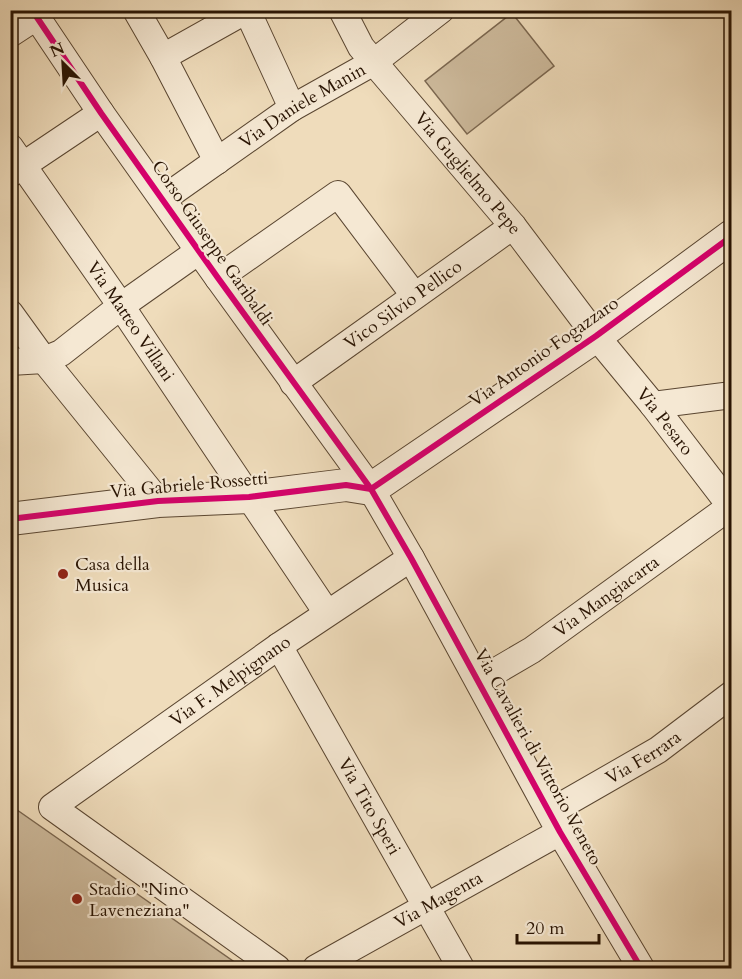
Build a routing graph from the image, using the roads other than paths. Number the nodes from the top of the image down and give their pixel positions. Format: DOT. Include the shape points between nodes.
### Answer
graph roads {
  1 [pos="136,10"];
  2 [pos="342,10"];
  3 [pos="441,10"];
  4 [pos="247,11"];
  5 [pos="34,14"];
  6 [pos="10,34"];
  7 [pos="163,57"];
  8 [pos="374,62"];
  9 [pos="292,108"];
  10 [pos="101,113"];
  11 [pos="217,160"];
  12 [pos="15,162"];
  13 [pos="163,199"];
  14 [pos="513,226"];
  15 [pos="732,236"];
  16 [pos="199,250"];
  17 [pos="218,278"];
  18 [pos="414,295"];
  19 [pos="121,306"];
  20 [pos="10,313"];
  21 [pos="596,336"];
  22 [pos="45,360"];
  23 [pos="10,362"];
  24 [pos="293,383"];
  25 [pos="732,395"];
  26 [pos="653,405"];
  27 [pos="371,489"];
  28 [pos="249,496"];
  29 [pos="158,501"];
  30 [pos="731,507"];
  31 [pos="10,519"];
  32 [pos="411,558"];
  33 [pos="327,614"];
  34 [pos="279,646"];
  35 [pos="479,681"];
  36 [pos="732,694"];
  37 [pos="555,822"];
  38 [pos="426,905"];
  39 [pos="278,969"];
  40 [pos="316,969"];
  41 [pos="461,969"];
  42 [pos="641,969"];
  1 -- 7 [label="street"];
  2 -- 8 [label="street, Via Guglielmo Pepe" via="361,47"];
  3 -- 8 [label="street, Via Daniele Manin"];
  4 -- 7 [label="street"];
  4 -- 9 [label="street"];
  5 -- 6 [label="street"];
  5 -- 10 [label="street, Corso Giuseppe Garibaldi"];
  7 -- 11 [label="street"];
  8 -- 9 [label="street, Via Daniele Manin"];
  8 -- 14 [label="street, Via Guglielmo Pepe"];
  9 -- 11 [label="street, Via Daniele Manin"];
  10 -- 12 [label="street"];
  10 -- 13 [label="street, Corso Giuseppe Garibaldi"];
  11 -- 13 [label="street, Via Daniele Manin"];
  12 -- 19 [label="street, Via Matteo Villani"];
  13 -- 16 [label="street, Corso Giuseppe Garibaldi"];
  14 -- 18 [label="street, Vico Silvio Pellico"];
  14 -- 21 [label="street, Via Guglielmo Pepe"];
  15 -- 21 [label="street, Via Antonio Fogazzaro"];
  16 -- 17 [label="street, Corso Giuseppe Garibaldi"];
  16 -- 19 [label="street"];
  17 -- 18 [label="street" via="339,194"];
  17 -- 24 [label="street, Corso Giuseppe Garibaldi"];
  18 -- 24 [label="street, Vico Silvio Pellico"];
  19 -- 22 [label="street" via="61,353"];
  19 -- 28 [label="street, Via Matteo Villani"];
  20 -- 22 [label="street"];
  21 -- 26 [label="street, Via Pesaro"];
  21 -- 27 [label="street, Via Antonio Fogazzaro"];
  22 -- 23 [label="street"];
  22 -- 29 [label="street"];
  24 -- 27 [label="street, Corso Giuseppe Garibaldi"];
  25 -- 26 [label="street"];
  26 -- 30 [label="street, Via Pesaro"];
  27 -- 28 [label="street, Via Gabriele Rossetti" via="346,485"];
  27 -- 32 [label="street, Via Cavalieri di Vittorio Veneto"];
  28 -- 29 [label="street, Via Gabriele Rossetti"];
  28 -- 33 [label="street, Via Matteo Villani"];
  29 -- 31 [label="street, Via Gabriele Rossetti"];
  30 -- 35 [label="street, Via Mangiacarta" via="532,650"];
  32 -- 33 [label="street, Via F. Melpignano"];
  32 -- 35 [label="street, Via Cavalieri di Vittorio Veneto"];
  33 -- 34 [label="street, Via F. Melpignano"];
  34 -- 38 [label="street, Via Tito Speri"];
  34 -- 39 [label="street, Via F. Melpignano" via="52,807"];
  35 -- 37 [label="street, Via Cavalieri di Vittorio Veneto"];
  36 -- 37 [label="street, Via Ferrara"];
  37 -- 38 [label="street, Via Magenta"];
  37 -- 42 [label="street, Via Cavalieri di Vittorio Veneto"];
  38 -- 40 [label="street, Via Magenta"];
  38 -- 41 [label="street, Via Tito Speri"];
}
